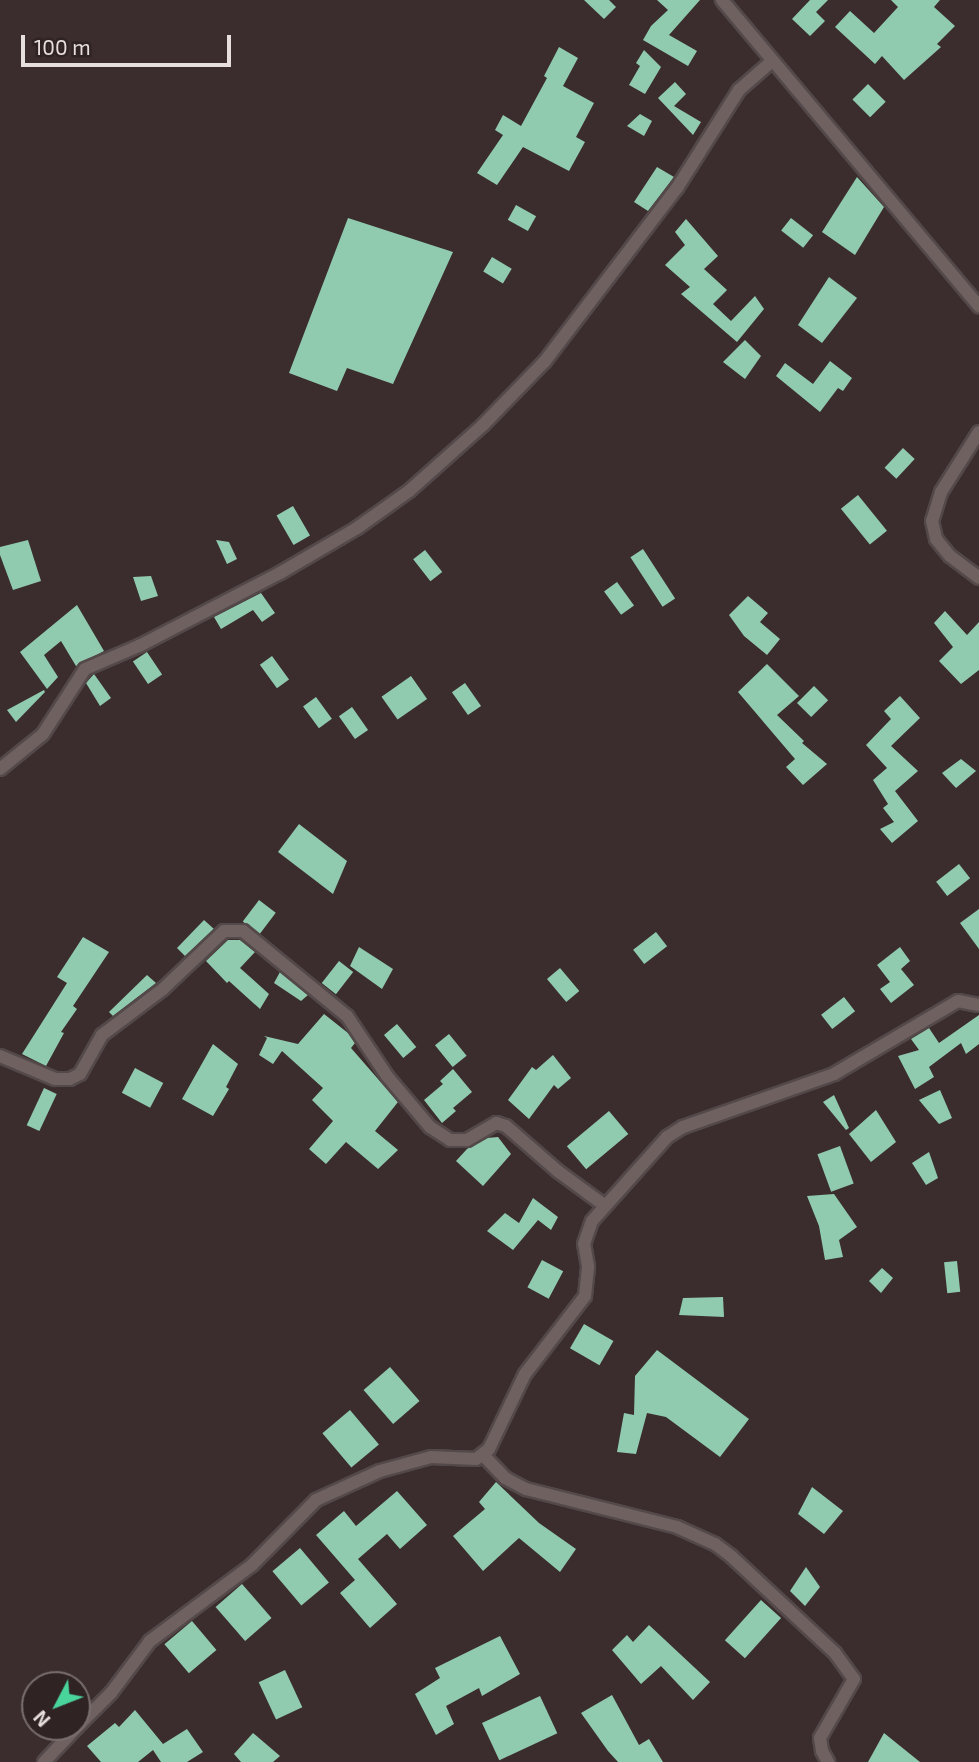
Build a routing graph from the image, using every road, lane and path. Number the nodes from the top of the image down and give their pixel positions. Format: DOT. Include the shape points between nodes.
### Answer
graph roads {
  1 [pos="722,0"];
  2 [pos="772,61"];
  3 [pos="979,306"];
  4 [pos="979,432"];
  5 [pos="979,578"];
  6 [pos="0,769"];
  7 [pos="979,1005"];
  8 [pos="0,1056"];
  9 [pos="604,1205"];
  10 [pos="483,1455"];
  11 [pos="91,1713"];
  12 [pos="64,1741"];
  13 [pos="44,1762"];
  14 [pos="828,1762"];
  1 -- 2 [label="street"];
  2 -- 3 [label="street"];
  2 -- 6 [label="street" via="739,90 677,188 545,361 483,425 409,491 357,528 280,573 85,669 43,734"];
  4 -- 5 [label="street" via="941,492 932,521 936,539 950,556"];
  7 -- 9 [label="street" via="958,1001 834,1074 683,1127 667,1137"];
  8 -- 9 [label="street" via="55,1079 80,1074 102,1035 163,989 224,931 243,931 347,1016 387,1076 430,1127 450,1140 467,1140 496,1123 506,1126"];
  9 -- 10 [label="street" via="584,1244 588,1266 585,1296 525,1374 493,1444"];
  10 -- 11 [label="street" via="407,1463 316,1500 252,1565 150,1640"];
  10 -- 14 [label="street" via="505,1478 526,1489 677,1527 732,1557 835,1653 854,1679 820,1738"];
  12 -- 13 [label="street"];
}
